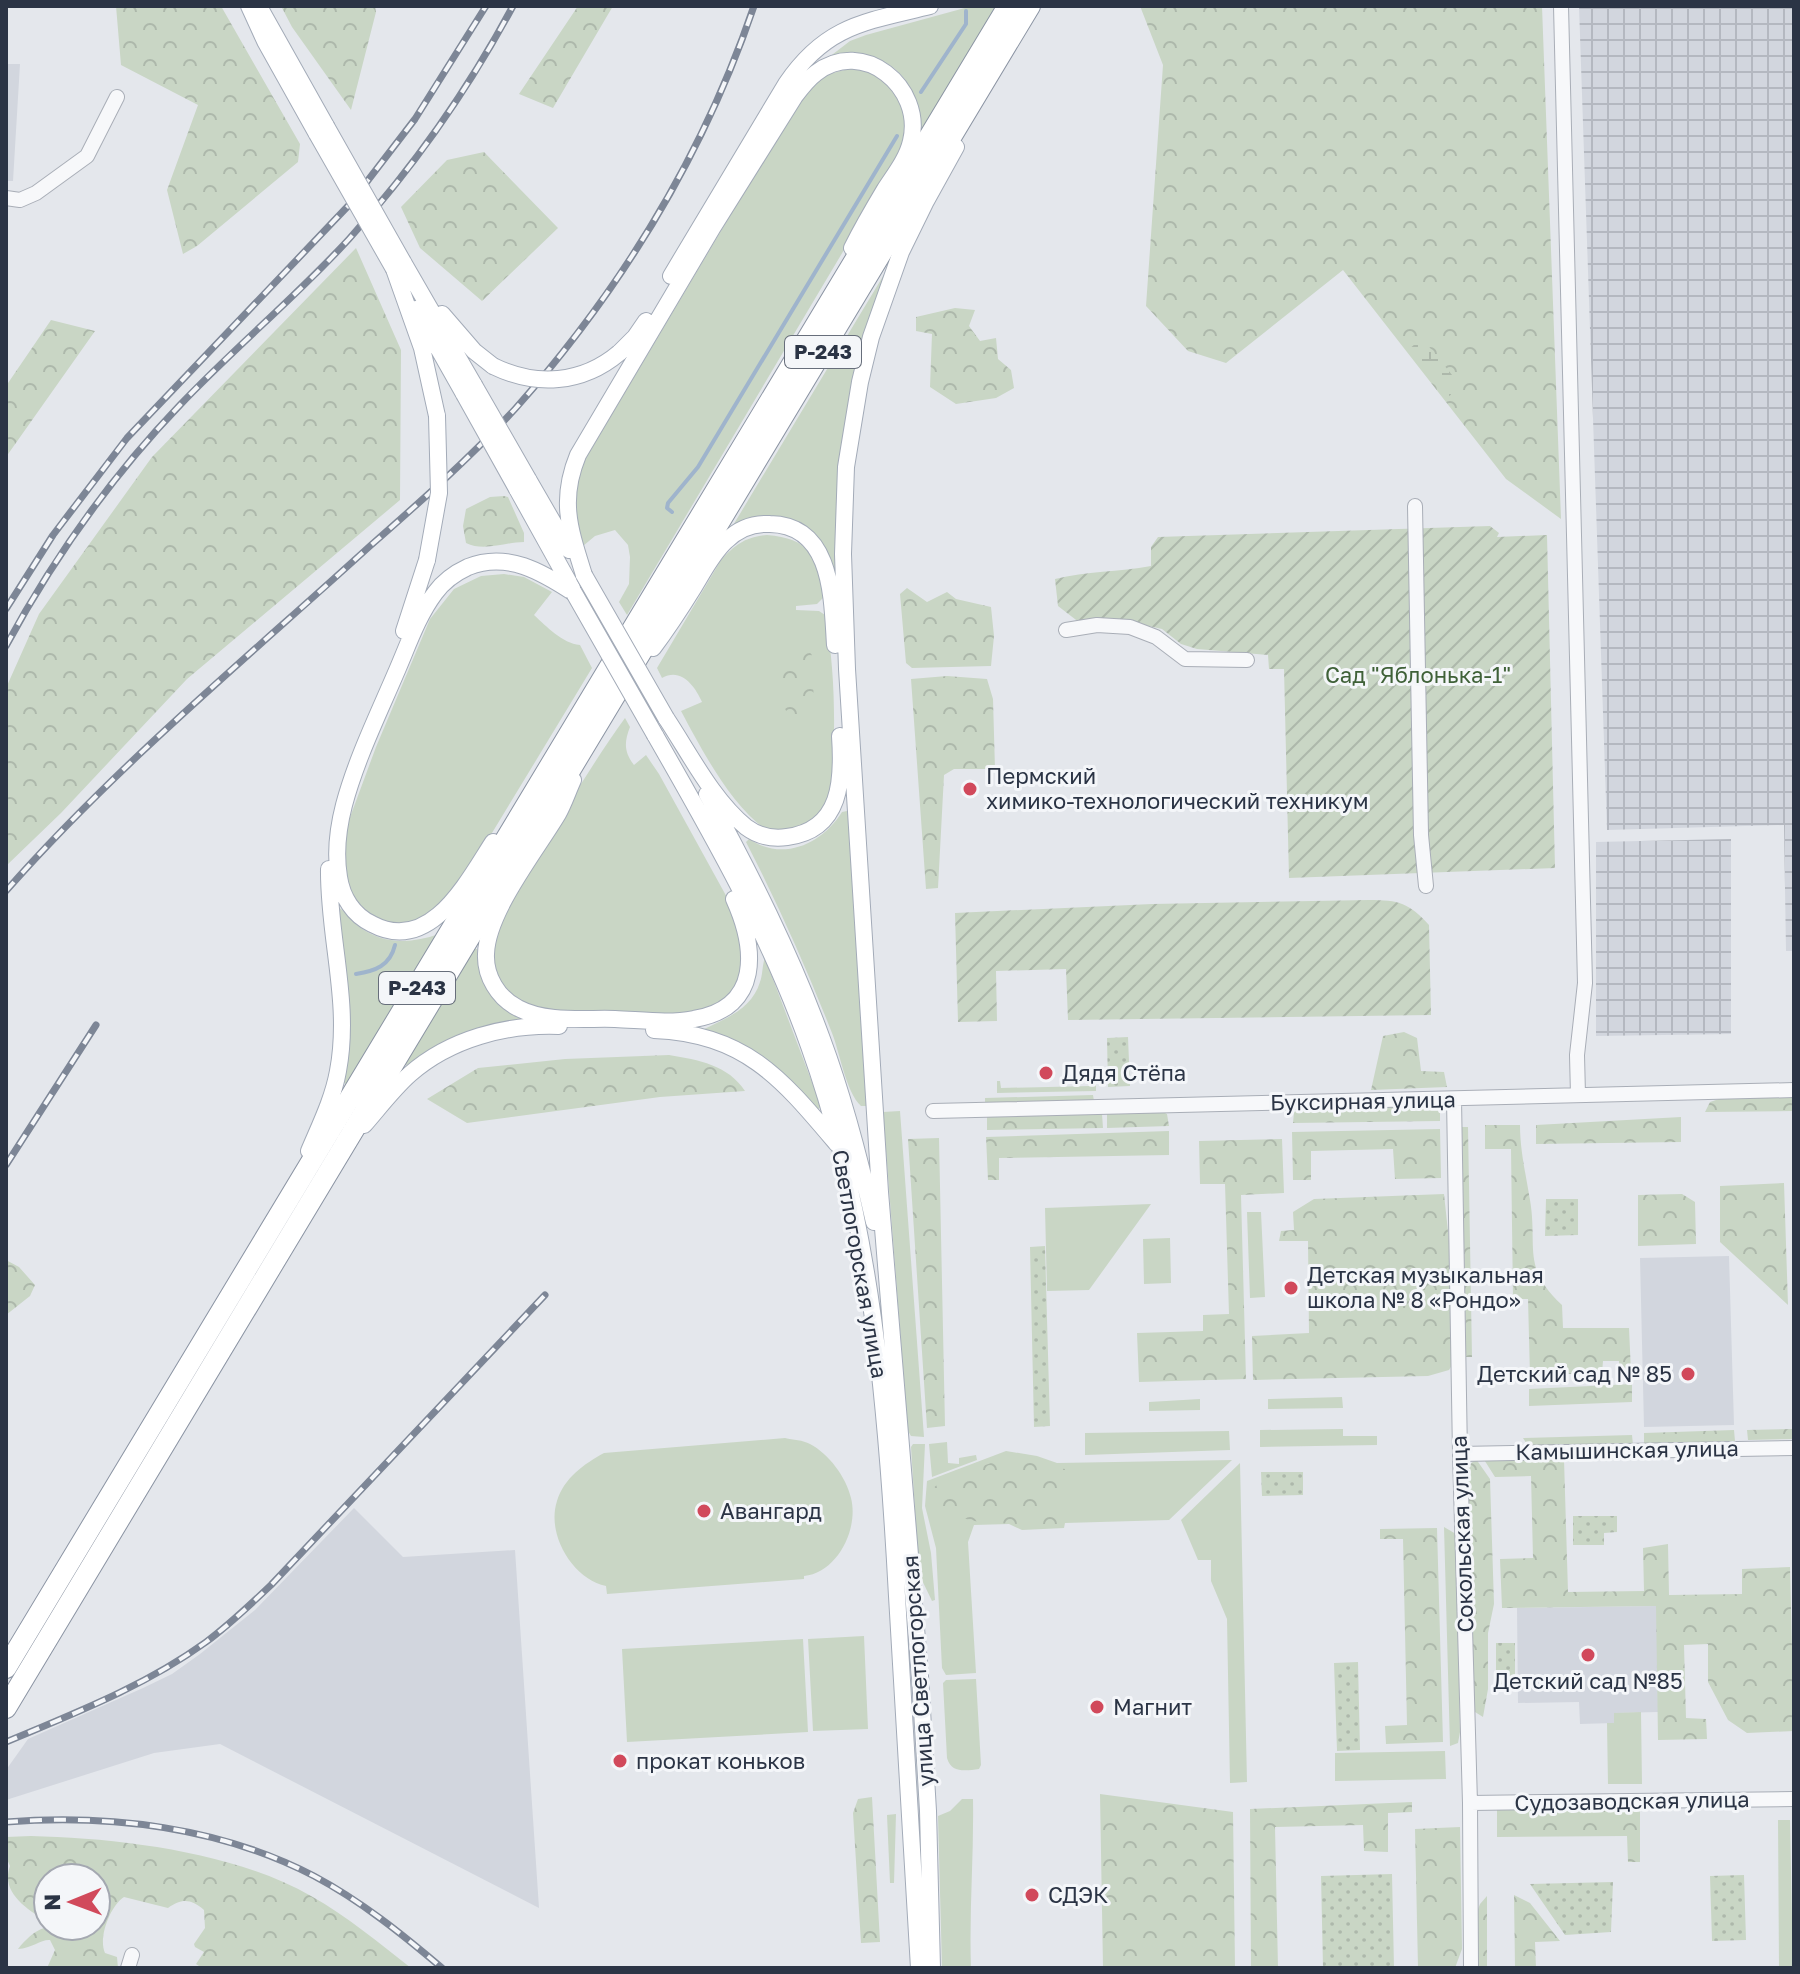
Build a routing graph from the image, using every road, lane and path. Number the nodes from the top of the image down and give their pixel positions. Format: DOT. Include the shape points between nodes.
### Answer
graph roads {
  1 [pos="249,6"];
  2 [pos="259,6"];
  3 [pos="930,6"];
  4 [pos="1008,6"];
  5 [pos="1033,6"];
  6 [pos="1561,6"];
  7 [pos="117,97"];
  8 [pos="321,130"];
  9 [pos="7,201"];
  10 [pos="398,266"];
  11 [pos="805,344"];
  12 [pos="522,484"];
  13 [pos="1415,506"];
  14 [pos="584,575"];
  15 [pos="574,593"];
  16 [pos="1066,630"];
  17 [pos="1247,660"];
  18 [pos="616,697"];
  19 [pos="666,718"];
  20 [pos="588,743"];
  21 [pos="545,774"];
  22 [pos="687,792"];
  23 [pos="1426,886"];
  24 [pos="1794,1090"];
  25 [pos="1578,1095"];
  26 [pos="1454,1099"];
  27 [pos="933,1111"];
  28 [pos="347,1144"];
  29 [pos="841,1149"];
  30 [pos="289,1202"];
  31 [pos="896,1374"];
  32 [pos="1794,1448"];
  33 [pos="1460,1454"];
  34 [pos="895,1545"];
  35 [pos="13,1676"];
  36 [pos="6,1708"];
  37 [pos="1794,1799"];
  38 [pos="1470,1803"];
  39 [pos="919,1968"];
  40 [pos="932,1968"];
  41 [pos="1471,1968"];
  1 -- 8 [label="main road"];
  2 -- 8 [label="main road"];
  3 -- 10 [label="main road, bridge" via="848,28 806,56 635,337 587,372 547,380 493,366"];
  4 -- 11 [label="highway, Р-243"];
  5 -- 18 [label="highway, Р-243"];
  5 -- 31 [label="main road" via="1011,57 901,252 871,337 846,467 847,669"];
  6 -- 25 [label="street" via="1585,983"];
  7 -- 9 [label="street" via="87,156 36,193"];
  8 -- 10 [label="main road, bridge"];
  10 -- 12 [label="main road, bridge"];
  10 -- 30 [label="main road, bridge" via="437,416 439,493 427,560 404,633 336,806 329,875 342,1004 340,1059 331,1097"];
  11 -- 14 [label="main road" via="911,141 912,117 901,86 881,69 859,61 824,68 795,96 578,455 567,514"];
  11 -- 21 [label="highway, Р-243"];
  12 -- 14 [label="main road"];
  12 -- 15 [label="main road"];
  13 -- 23 [label="street"];
  14 -- 19 [label="main road, bridge"];
  15 -- 21 [label="main road" via="538,571 495,561 468,567 435,594 378,715 344,806 338,864 341,888 352,909 394,932 413,930 438,917"];
  15 -- 22 [label="main road, Светлогорская улица, bridge"];
  16 -- 17 [label="street" via="1130,627 1156,637 1185,659"];
  18 -- 19 [label="main road" via="672,623 716,552 738,531 761,524 787,527 811,540 827,570 833,603 842,758 840,787 829,814 792,836 750,830 725,805"];
  18 -- 20 [label="highway, Р-243"];
  19 -- 31 [label="main road, Светлогорская улица" via="750,876 822,1039 874,1224"];
  20 -- 22 [label="main road" via="560,810 495,917 488,938 489,976 518,1008 567,1018 687,1020 714,1014 737,996 750,968 747,931"];
  20 -- 28 [label="highway, Р-243"];
  21 -- 30 [label="highway, Р-243"];
  22 -- 29 [label="main road, Светлогорская улица" via="786,986"];
  24 -- 25 [label="street, Буксирная улица"];
  25 -- 26 [label="street, Буксирная улица"];
  26 -- 27 [label="street, Буксирная улица"];
  26 -- 33 [label="street, Сокольская улица"];
  28 -- 29 [label="main road" via="407,1077 443,1052 498,1031 553,1026 670,1031 731,1047 790,1088"];
  28 -- 35 [label="highway, Р-243"];
  29 -- 34 [label="main road, Светлогорская улица" via="881,1370"];
  30 -- 35 [label="highway, Р-243"];
  31 -- 40 [label="main road, улица Светлогорская" via="920,1676"];
  32 -- 33 [label="street, Камышинская улица"];
  33 -- 38 [label="street, Сокольская улица"];
  34 -- 39 [label="main road, улица Светлогорская"];
  35 -- 36 [label="highway, Р-243"];
  37 -- 38 [label="street, Судозаводская улица"];
  38 -- 41 [label="street, Сокольская улица"];
}
